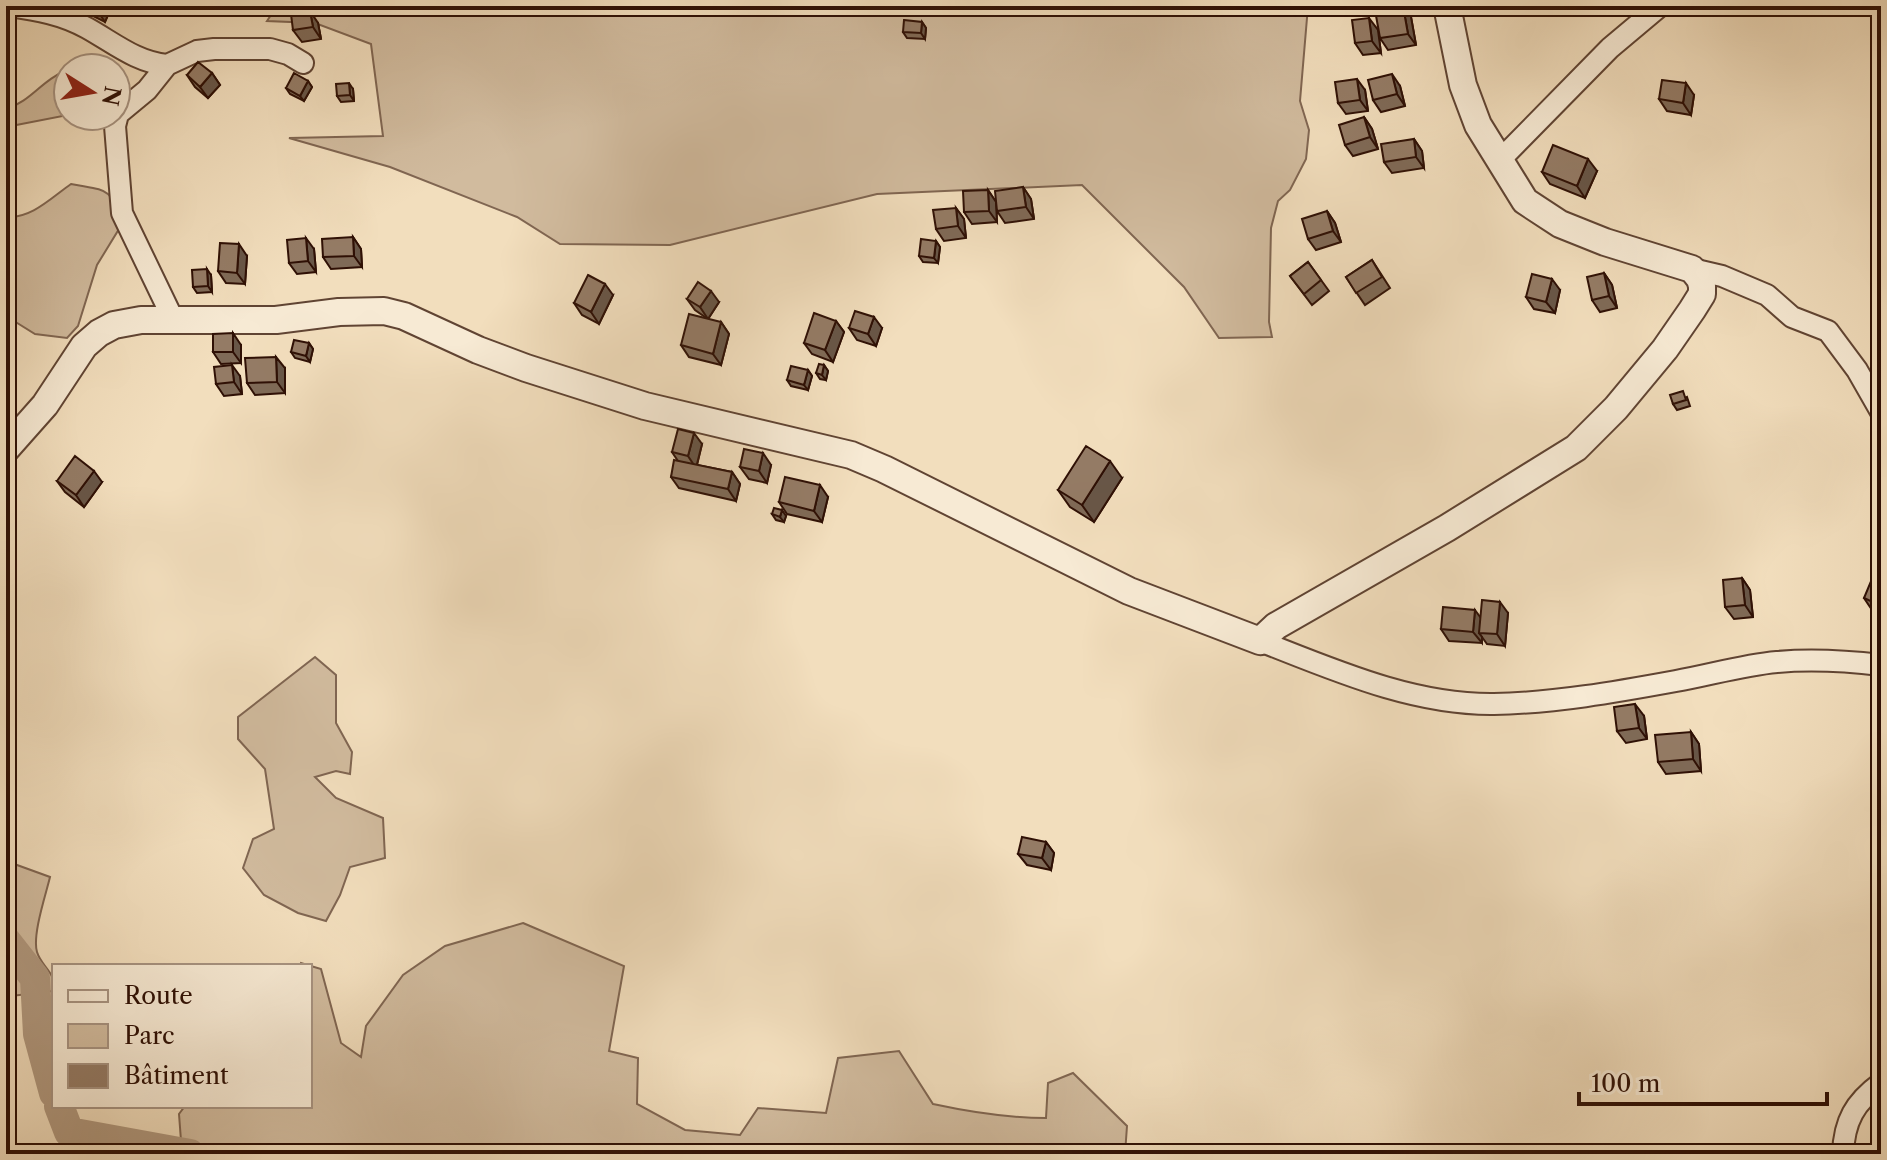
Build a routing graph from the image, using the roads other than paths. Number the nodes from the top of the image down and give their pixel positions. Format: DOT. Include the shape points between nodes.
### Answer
graph roads {
  1 [pos="9,6"];
  2 [pos="1447,6"];
  3 [pos="1660,6"];
  4 [pos="303,63"];
  5 [pos="167,65"];
  6 [pos="1501,159"];
  7 [pos="1692,269"];
  8 [pos="174,321"];
  9 [pos="1881,412"];
  10 [pos="6,449"];
  11 [pos="1260,641"];
  12 [pos="1881,665"];
  13 [pos="1881,1083"];
  14 [pos="1843,1154"];
  1 -- 5 [label="street" via="47,11 148,63"];
  2 -- 6 [label="street" via="1463,85 1478,125"];
  3 -- 6 [label="street" via="1610,48"];
  4 -- 5 [label="street" via="270,49 214,49"];
  5 -- 8 [label="street" via="118,114 115,126 122,213"];
  6 -- 7 [label="street" via="1525,201 1560,224"];
  7 -- 9 [label="street" via="1767,295 1792,317 1828,331"];
  7 -- 11 [label="street" via="1702,294 1692,310 1616,408 1576,448 1276,626"];
  8 -- 10 [label="street" via="141,320 99,333"];
  8 -- 11 [label="street" via="384,311 404,316 514,364 630,401 851,455 1129,591"];
  11 -- 12 [label="street" via="1391,688 1441,700 1493,704 1593,695 1779,662"];
  13 -- 14 [label="street" via="1853,1108"];
}
